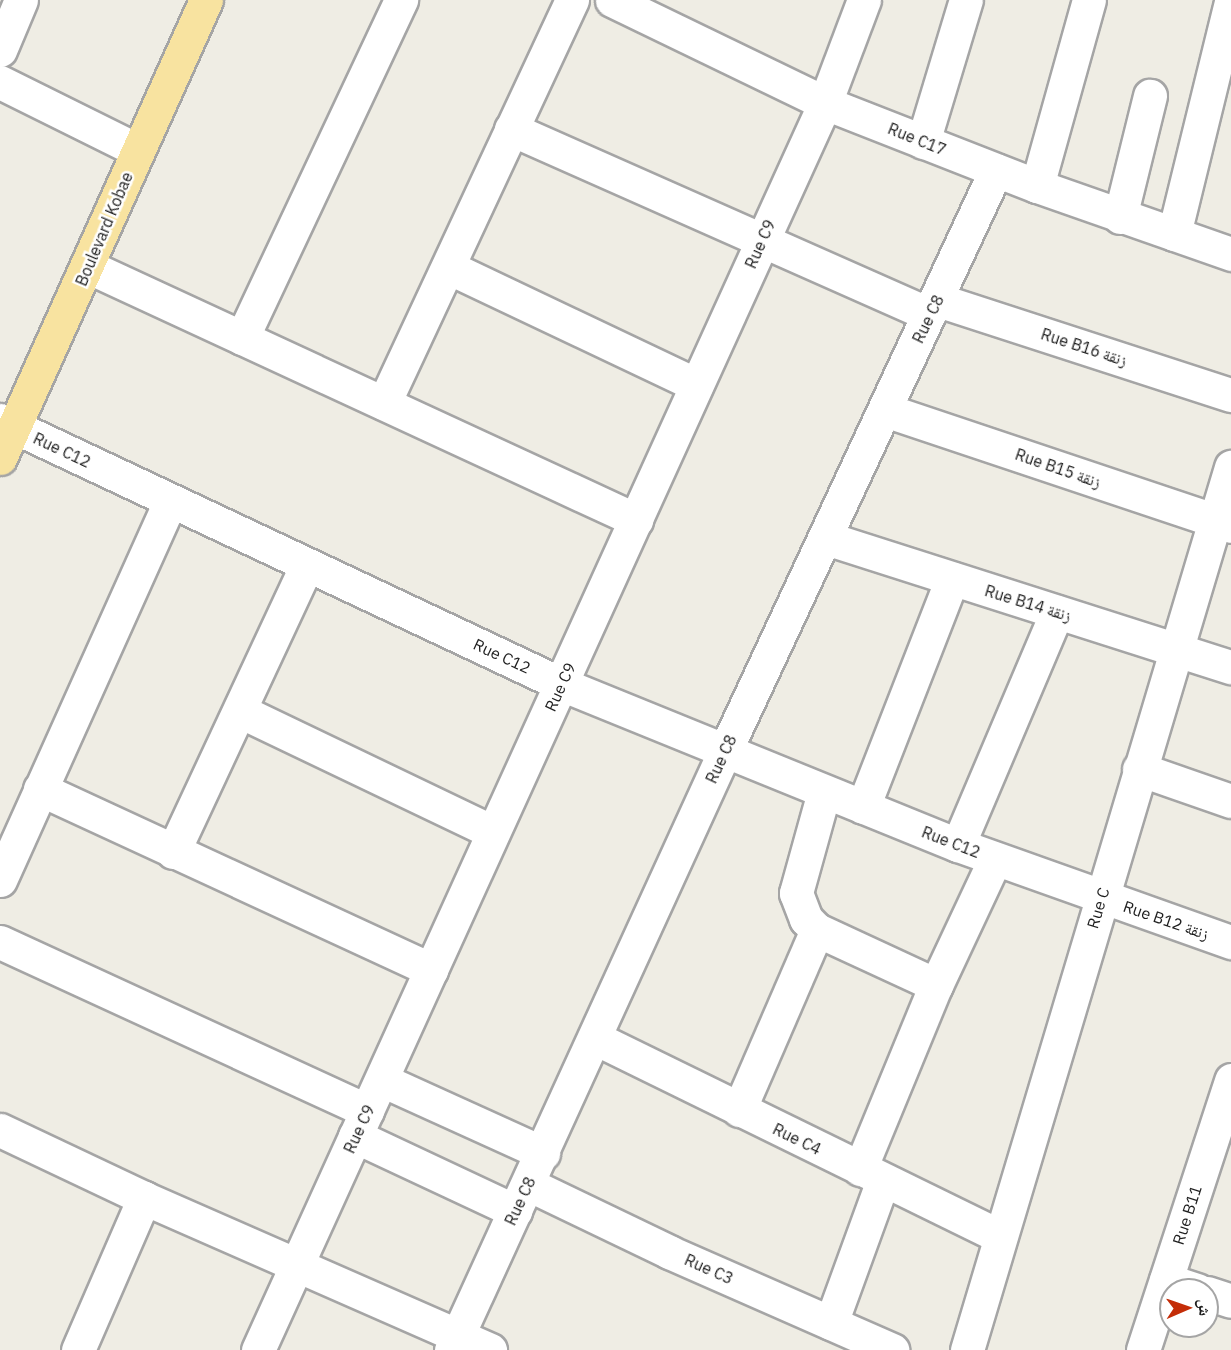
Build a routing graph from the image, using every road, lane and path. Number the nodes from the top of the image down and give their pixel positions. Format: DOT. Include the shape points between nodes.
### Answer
graph roads {
  1 [pos="21,0"];
  2 [pos="207,0"];
  3 [pos="401,0"];
  4 [pos="572,0"];
  5 [pos="612,0"];
  6 [pos="966,0"];
  7 [pos="1089,0"];
  8 [pos="1231,2"];
  9 [pos="861,11"];
  10 [pos="0,50"];
  11 [pos="0,82"];
  12 [pos="1150,96"];
  13 [pos="825,103"];
  14 [pos="511,129"];
  15 [pos="924,142"];
  16 [pos="137,150"];
  17 [pos="996,170"];
  18 [pos="1037,186"];
  19 [pos="1120,217"];
  20 [pos="1174,234"];
  21 [pos="763,239"];
  22 [pos="1231,254"];
  23 [pos="89,267"];
  24 [pos="448,267"];
  25 [pos="933,307"];
  26 [pos="242,338"];
  27 [pos="696,385"];
  28 [pos="1231,395"];
  29 [pos="384,404"];
  30 [pos="885,410"];
  31 [pos="7,424"];
  32 [pos="0,458"];
  33 [pos="1231,467"];
  34 [pos="170,501"];
  35 [pos="636,520"];
  36 [pos="1222,523"];
  37 [pos="826,538"];
  38 [pos="307,565"];
  39 [pos="952,579"];
  40 [pos="1057,612"];
  41 [pos="1175,649"];
  42 [pos="1231,667"];
  43 [pos="561,684"];
  44 [pos="240,711"];
  45 [pos="724,753"];
  46 [pos="1139,769"];
  47 [pos="40,789"];
  48 [pos="824,792"];
  49 [pos="1231,801"];
  50 [pos="863,807"];
  51 [pos="493,832"];
  52 [pos="958,845"];
  53 [pos="173,852"];
  54 [pos="995,859"];
  55 [pos="0,880"];
  56 [pos="1101,899"];
  57 [pos="817,930"];
  58 [pos="0,942"];
  59 [pos="1231,942"];
  60 [pos="431,970"];
  61 [pos="936,985"];
  62 [pos="595,1038"];
  63 [pos="382,1080"];
  64 [pos="1231,1080"];
  65 [pos="739,1110"];
  66 [pos="361,1124"];
  67 [pos="0,1130"];
  68 [pos="543,1153"];
  69 [pos="872,1175"];
  70 [pos="521,1197"];
  71 [pos="144,1198"];
  72 [pos="1000,1236"];
  73 [pos="296,1266"];
  74 [pos="1167,1278"];
  75 [pos="1159,1301"];
  76 [pos="831,1323"];
  77 [pos="455,1342"];
  78 [pos="78,1350"];
  79 [pos="258,1350"];
  80 [pos="490,1350"];
  81 [pos="892,1350"];
  82 [pos="967,1350"];
  83 [pos="1143,1350"];
  1 -- 10 [label="street"];
  2 -- 16 [label="main road, Boulevard Kobae"];
  3 -- 26 [label="street"];
  4 -- 14 [label="street"];
  5 -- 13 [label="street, Rue C17"];
  6 -- 15 [label="street"];
  7 -- 18 [label="street"];
  8 -- 20 [label="street"];
  9 -- 13 [label="street, Rue C9"];
  11 -- 16 [label="street"];
  12 -- 19 [label="street"];
  13 -- 15 [label="street, Rue C17"];
  13 -- 21 [label="street, Rue C9"];
  14 -- 21 [label="street, Rue B16 زنقة"];
  14 -- 24 [label="street"];
  15 -- 17 [label="street, Rue C17"];
  16 -- 23 [label="main road, Boulevard Kobae"];
  17 -- 18 [label="street, Rue C17"];
  17 -- 25 [label="street, Rue C8"];
  18 -- 19 [label="street, Rue C17"];
  19 -- 20 [label="street, Rue C17"];
  20 -- 22 [label="street, Rue C17"];
  21 -- 25 [label="street, Rue B16 زنقة"];
  21 -- 27 [label="street, Rue C9"];
  23 -- 26 [label="street"];
  23 -- 31 [label="main road, Boulevard Kobae"];
  24 -- 27 [label="street"];
  24 -- 29 [label="street"];
  25 -- 28 [label="street, Rue B16 زنقة"];
  25 -- 30 [label="street, Rue C8"];
  26 -- 29 [label="street"];
  27 -- 35 [label="street, Rue C9"];
  29 -- 35 [label="street"];
  30 -- 36 [label="street, Rue B15 زنقة"];
  30 -- 37 [label="street, Rue C8"];
  31 -- 32 [label="main road, Boulevard Kobae"];
  31 -- 34 [label="street, Rue C12"];
  33 -- 36 [label="street, Rue C"];
  34 -- 38 [label="street, Rue C12"];
  34 -- 47 [label="street"];
  35 -- 43 [label="street, Rue C9"];
  36 -- 41 [label="street, Rue C"];
  37 -- 39 [label="street, Rue B14 زنقة"];
  37 -- 45 [label="street, Rue C8"];
  38 -- 43 [label="street, Rue C12"];
  38 -- 44 [label="street"];
  39 -- 40 [label="street, Rue B14 زنقة"];
  39 -- 50 [label="street"];
  40 -- 41 [label="street, Rue B14 زنقة"];
  40 -- 52 [label="street"];
  41 -- 42 [label="street, Rue B14 زنقة"];
  41 -- 46 [label="street, Rue C"];
  43 -- 45 [label="street, Rue C12"];
  43 -- 51 [label="street, Rue C9"];
  44 -- 51 [label="street"];
  44 -- 53 [label="street"];
  45 -- 48 [label="street, Rue C12"];
  45 -- 62 [label="street, Rue C8"];
  46 -- 49 [label="street"];
  46 -- 56 [label="street, Rue C"];
  47 -- 53 [label="street"];
  47 -- 55 [label="street"];
  48 -- 50 [label="street, Rue C12"];
  48 -- 57 [label="street" via="796,893 806,919"];
  50 -- 52 [label="street, Rue C12"];
  51 -- 60 [label="street, Rue C9"];
  52 -- 54 [label="street, Rue C12"];
  53 -- 60 [label="street"];
  54 -- 56 [label="street, Rue C12"];
  54 -- 61 [label="street"];
  56 -- 59 [label="street, Rue B12 زنقة"];
  56 -- 72 [label="street, Rue C"];
  57 -- 61 [label="street"];
  57 -- 65 [label="street"];
  58 -- 66 [label="street, Rue C3"];
  60 -- 63 [label="street, Rue C9"];
  61 -- 69 [label="street"];
  62 -- 65 [label="street, Rue C4"];
  62 -- 68 [label="street, Rue C8"];
  63 -- 66 [label="street, Rue C9"];
  63 -- 68 [label="street"];
  64 -- 74 [label="street, Rue B11"];
  65 -- 69 [label="street, Rue C4"];
  66 -- 70 [label="street, Rue C3"];
  66 -- 73 [label="street, Rue C9"];
  67 -- 71 [label="street"];
  68 -- 70 [label="street, Rue C8"];
  69 -- 72 [label="street, Rue C4"];
  69 -- 76 [label="street"];
  70 -- 76 [label="street, Rue C3"];
  70 -- 77 [label="street, Rue C8"];
  71 -- 73 [label="street"];
  71 -- 78 [label="street"];
  72 -- 82 [label="street, Rue C"];
  73 -- 77 [label="street"];
  73 -- 79 [label="street, Rue C9"];
  75 -- 83 [label="street, Rue B11"];
  76 -- 81 [label="street, Rue C3"];
  77 -- 80 [label="street"];
}
